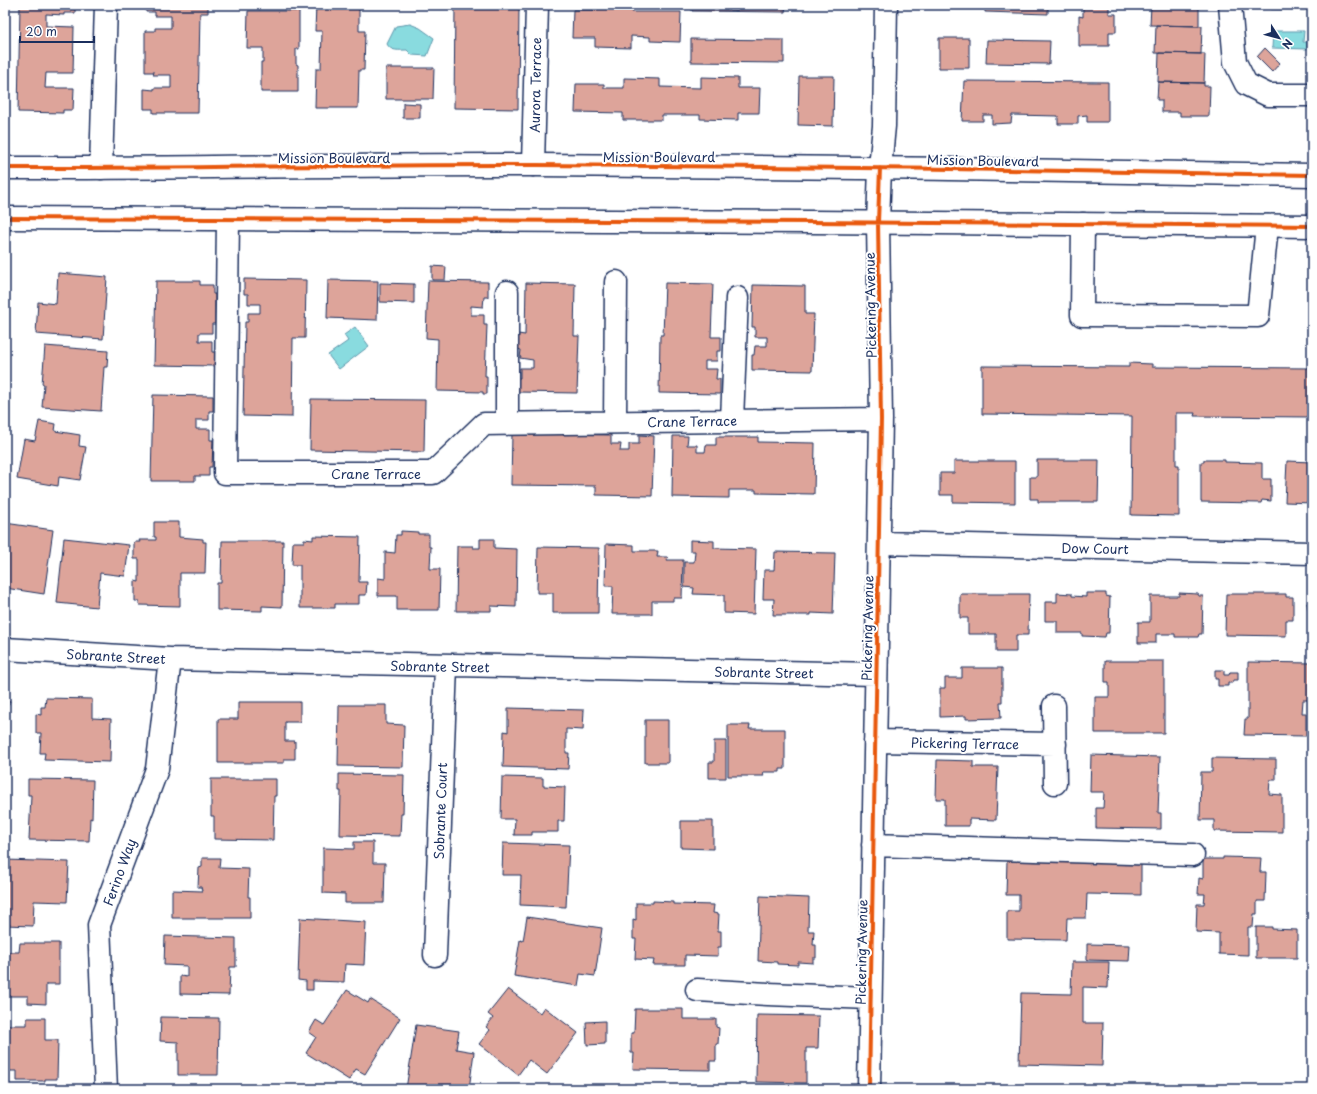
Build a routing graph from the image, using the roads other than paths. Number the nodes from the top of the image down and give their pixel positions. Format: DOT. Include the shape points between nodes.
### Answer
graph roads {
  1 [pos="106,5"];
  2 [pos="537,5"];
  3 [pos="886,5"];
  4 [pos="1230,5"];
  5 [pos="1312,95"];
  6 [pos="533,165"];
  7 [pos="5,168"];
  8 [pos="101,168"];
  9 [pos="880,168"];
  10 [pos="1312,175"];
  11 [pos="5,218"];
  12 [pos="228,219"];
  13 [pos="878,222"];
  14 [pos="1082,224"];
  15 [pos="1267,226"];
  16 [pos="1312,226"];
  17 [pos="616,282"];
  18 [pos="507,292"];
  19 [pos="737,298"];
  20 [pos="881,418"];
  21 [pos="732,420"];
  22 [pos="615,422"];
  23 [pos="507,424"];
  24 [pos="879,543"];
  25 [pos="1312,553"];
  26 [pos="5,649"];
  27 [pos="170,659"];
  28 [pos="446,666"];
  29 [pos="876,674"];
  30 [pos="1054,706"];
  31 [pos="875,742"];
  32 [pos="1054,744"];
  33 [pos="1055,783"];
  34 [pos="873,845"];
  35 [pos="1193,855"];
  36 [pos="435,955"];
  37 [pos="697,990"];
  38 [pos="870,998"];
  39 [pos="106,1089"];
  40 [pos="869,1089"];
  1 -- 8 [label="street"];
  2 -- 6 [label="street, Aurora Terrace"];
  3 -- 9 [label="street, Pickering Avenue" via="884,126"];
  4 -- 5 [label="street" via="1235,62 1246,84 1268,96"];
  6 -- 8 [label="street, Mission Boulevard"];
  6 -- 9 [label="street, Mission Boulevard"];
  7 -- 8 [label="street, Mission Boulevard"];
  9 -- 10 [label="street, Mission Boulevard"];
  9 -- 13 [label="street, Pickering Avenue"];
  11 -- 12 [label="street"];
  12 -- 13 [label="street"];
  12 -- 23 [label="street, Crane Terrace" via="225,473 433,473 484,424"];
  13 -- 14 [label="street"];
  13 -- 20 [label="street, Pickering Avenue"];
  14 -- 15 [label="street"];
  14 -- 15 [label="street" via="1082,315 1258,316"];
  15 -- 16 [label="street"];
  17 -- 22 [label="street"];
  18 -- 23 [label="street"];
  19 -- 21 [label="street"];
  20 -- 21 [label="street, Crane Terrace"];
  20 -- 24 [label="street, Pickering Avenue"];
  21 -- 22 [label="street, Crane Terrace"];
  22 -- 23 [label="street, Crane Terrace"];
  24 -- 25 [label="street, Dow Court"];
  24 -- 29 [label="street, Pickering Avenue"];
  26 -- 27 [label="street, Sobrante Street"];
  27 -- 28 [label="street, Sobrante Street"];
  27 -- 39 [label="street, Ferino Way" via="157,769 99,924"];
  28 -- 29 [label="street, Sobrante Street"];
  28 -- 36 [label="street, Sobrante Court"];
  29 -- 31 [label="street, Pickering Avenue"];
  30 -- 32 [label="street"];
  31 -- 32 [label="street, Pickering Terrace"];
  31 -- 34 [label="street, Pickering Avenue"];
  32 -- 33 [label="street"];
  34 -- 35 [label="street"];
  34 -- 38 [label="street, Pickering Avenue"];
  37 -- 38 [label="street"];
  38 -- 40 [label="street, Pickering Avenue"];
}
